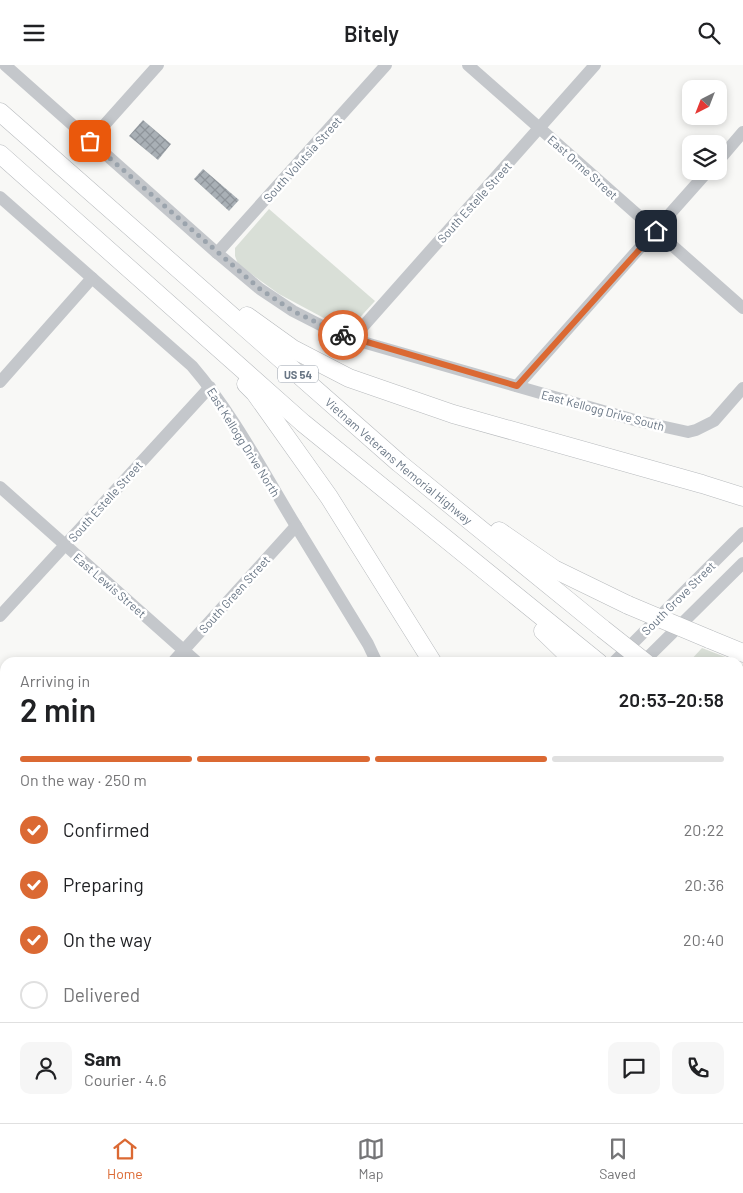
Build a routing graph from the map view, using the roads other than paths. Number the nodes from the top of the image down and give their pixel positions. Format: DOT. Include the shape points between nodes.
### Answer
graph roads {
  1 [pos="5,65"];
  2 [pos="158,65"];
  3 [pos="386,65"];
  4 [pos="468,65"];
  5 [pos="595,65"];
  6 [pos="0,112"];
  7 [pos="540,128"];
  8 [pos="743,132"];
  9 [pos="90,141"];
  10 [pos="727,151"];
  11 [pos="0,154"];
  12 [pos="0,159"];
  13 [pos="28,179"];
  14 [pos="700,180"];
  15 [pos="0,197"];
  16 [pos="656,231"];
  17 [pos="218,253"];
  18 [pos="184,274"];
  19 [pos="92,278"];
  20 [pos="743,308"];
  21 [pos="194,326"];
  22 [pos="352,339"];
  23 [pos="0,382"];
  24 [pos="517,386"];
  25 [pos="210,387"];
  26 [pos="743,388"];
  27 [pos="399,463"];
  28 [pos="0,487"];
  29 [pos="743,497"];
  30 [pos="296,526"];
  31 [pos="743,533"];
  32 [pos="65,545"];
  33 [pos="743,563"];
  34 [pos="0,616"];
  35 [pos="184,650"];
  36 [pos="743,653"];
  37 [pos="178,657"];
  38 [pos="192,657"];
  39 [pos="374,657"];
  40 [pos="429,657"];
  41 [pos="577,657"];
  42 [pos="619,657"];
  43 [pos="638,657"];
  44 [pos="648,657"];
  1 -- 9 [label="street, East Kellogg Drive South"];
  2 -- 9 [label="street"];
  3 -- 17 [label="street, South Volutsia Street"];
  4 -- 7 [label="street, East Orme Street"];
  5 -- 7 [label="street, South Estelle Street"];
  6 -- 18 [label="highway, Vietnam Veterans Memorial Highway / US 54"];
  7 -- 16 [label="street, East Orme Street"];
  7 -- 22 [label="street, South Estelle Street"];
  8 -- 10 [label="street"];
  9 -- 17 [label="street, East Kellogg Drive South"];
  11 -- 13 [label="highway, US 54"];
  12 -- 13 [label="highway"];
  13 -- 21 [label="highway, US 54"];
  14 -- 16 [label="street"];
  15 -- 19 [label="street, East Kellogg Drive North"];
  16 -- 20 [label="street, East Orme Street"];
  16 -- 24 [label="street"];
  17 -- 22 [label="street, East Kellogg Drive South" via="276,301"];
  18 -- 27 [label="highway, Vietnam Veterans Memorial Highway / US 54"];
  18 -- 29 [label="highway" via="294,349 349,378 453,414"];
  19 -- 23 [label="street"];
  19 -- 25 [label="street, East Kellogg Drive North"];
  21 -- 40 [label="highway" via="255,393 329,497"];
  21 -- 41 [label="highway, US 54" via="303,423 485,572"];
  22 -- 24 [label="street, East Kellogg Drive South"];
  24 -- 26 [label="street, East Kellogg Drive South" via="688,432 714,421"];
  25 -- 30 [label="street, East Kellogg Drive North"];
  25 -- 32 [label="street, South Estelle Street"];
  27 -- 36 [label="highway, bridge" via="554,569 628,605"];
  27 -- 43 [label="highway, Vietnam Veterans Memorial Highway / US 54, bridge"];
  28 -- 32 [label="street, East Lewis Street"];
  30 -- 35 [label="street, South Green Street"];
  30 -- 39 [label="street, East Kellogg Drive North"];
  31 -- 42 [label="street, South Grove Street"];
  32 -- 34 [label="street, South Estelle Street"];
  32 -- 35 [label="street, East Lewis Street"];
  33 -- 44 [label="street, South Grove Street"];
  35 -- 37 [label="street, South Green Street"];
  35 -- 38 [label="street, East Lewis Street"];
}
